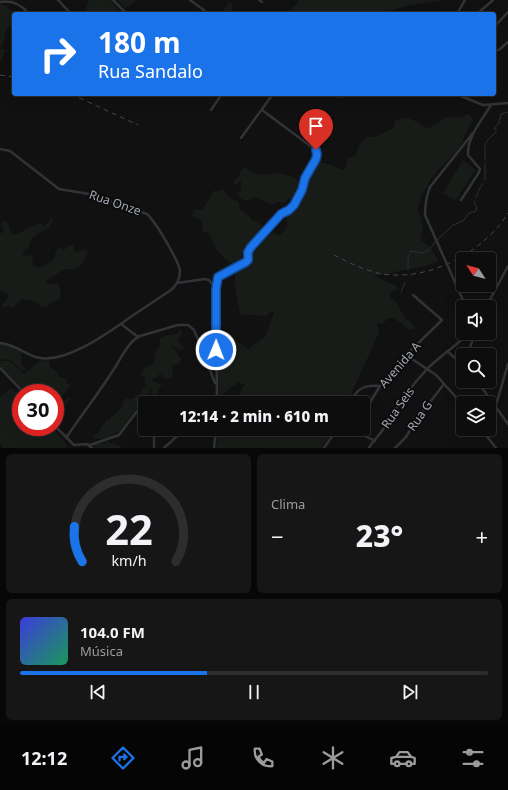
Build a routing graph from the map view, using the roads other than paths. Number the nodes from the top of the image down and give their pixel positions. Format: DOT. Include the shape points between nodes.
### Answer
graph roads {
  1 [pos="58,0"];
  2 [pos="113,0"];
  3 [pos="190,0"];
  4 [pos="465,0"];
  5 [pos="493,0"];
  6 [pos="0,2"];
  7 [pos="27,12"];
  8 [pos="69,12"];
  9 [pos="125,12"];
  10 [pos="206,12"];
  11 [pos="458,12"];
  12 [pos="478,12"];
  13 [pos="508,12"];
  14 [pos="496,25"];
  15 [pos="508,42"];
  16 [pos="496,51"];
  17 [pos="221,96"];
  18 [pos="272,96"];
  19 [pos="461,96"];
  20 [pos="508,102"];
  21 [pos="491,105"];
  22 [pos="211,110"];
  23 [pos="262,110"];
  24 [pos="476,129"];
  25 [pos="241,138"];
  26 [pos="0,149"];
  27 [pos="461,200"];
  28 [pos="508,266"];
  29 [pos="177,283"];
  30 [pos="216,289"];
  31 [pos="412,295"];
  32 [pos="463,300"];
  33 [pos="490,300"];
  34 [pos="121,324"];
  35 [pos="138,337"];
  36 [pos="461,340"];
  37 [pos="0,343"];
  38 [pos="447,351"];
  39 [pos="406,355"];
  40 [pos="456,359"];
  41 [pos="508,364"];
  42 [pos="0,368"];
  43 [pos="428,369"];
  44 [pos="15,384"];
  45 [pos="444,384"];
  46 [pos="216,385"];
  47 [pos="380,386"];
  48 [pos="482,388"];
  49 [pos="217,396"];
  50 [pos="354,396"];
  51 [pos="488,396"];
  52 [pos="456,397"];
  53 [pos="370,402"];
  54 [pos="496,406"];
  55 [pos="138,409"];
  56 [pos="508,424"];
  57 [pos="154,436"];
  58 [pos="178,436"];
  59 [pos="215,436"];
  60 [pos="332,436"];
  61 [pos="365,436"];
  62 [pos="487,436"];
  63 [pos="66,438"];
  64 [pos="375,441"];
  65 [pos="91,447"];
  66 [pos="154,448"];
  67 [pos="164,448"];
  68 [pos="214,448"];
  69 [pos="324,448"];
  70 [pos="369,448"];
  71 [pos="395,448"];
  72 [pos="496,448"];
  1 -- 8 [label="street"];
  2 -- 9 [label="street"];
  3 -- 10 [label="street"];
  4 -- 11 [label="street"];
  5 -- 12 [label="street"];
  6 -- 7 [label="street" via="16,3"];
  13 -- 14 [label="street"];
  15 -- 16 [label="street"];
  17 -- 22 [label="street"];
  18 -- 23 [label="street"];
  19 -- 21 [label="street" via="479,104"];
  20 -- 21 [label="street"];
  21 -- 24 [label="street"];
  23 -- 25 [label="street"];
  23 -- 30 [label="street" via="313,148 317,156 291,209 281,214 251,247 246,262 218,277"];
  24 -- 27 [label="street" via="468,146 468,155 480,171"];
  24 -- 32 [label="street, bridge" via="430,187 425,206 425,215"];
  26 -- 29 [label="street, Rua Onze" via="10,151 59,189 89,194 147,214 154,221 178,265 180,270"];
  28 -- 33 [label="street"];
  29 -- 30 [label="street" via="205,279"];
  29 -- 34 [label="street" via="171,290"];
  30 -- 46 [label="street"];
  31 -- 39 [label="street, Avenida A" via="442,320"];
  34 -- 35 [label="street"];
  34 -- 37 [label="street" via="84,347 49,358 39,358 16,347"];
  35 -- 46 [label="street" via="178,325 188,325 194,330"];
  35 -- 63 [label="street" via="121,357"];
  36 -- 38 [label="street, Rua Seis"];
  38 -- 40 [label="street"];
  38 -- 43 [label="street, Rua Seis"];
  39 -- 43 [label="street"];
  39 -- 47 [label="street, Avenida A"];
  41 -- 54 [label="street"];
  42 -- 44 [label="street"];
  43 -- 45 [label="street"];
  43 -- 64 [label="street, Rua Seis" via="402,399"];
  45 -- 52 [label="street"];
  45 -- 71 [label="street, Rua G" via="406,437"];
  46 -- 49 [label="street"];
  47 -- 50 [label="street" via="366,386"];
  47 -- 53 [label="street, Avenida A"];
  48 -- 51 [label="street"];
  54 -- 56 [label="street"];
  55 -- 65 [label="street" via="119,435"];
  57 -- 66 [label="street"];
  58 -- 67 [label="street"];
  59 -- 68 [label="street"];
  60 -- 69 [label="street"];
  61 -- 64 [label="street"];
  62 -- 72 [label="street"];
  63 -- 65 [label="street" via="74,445 87,444"];
  64 -- 70 [label="street, Rua Seis"];
}
